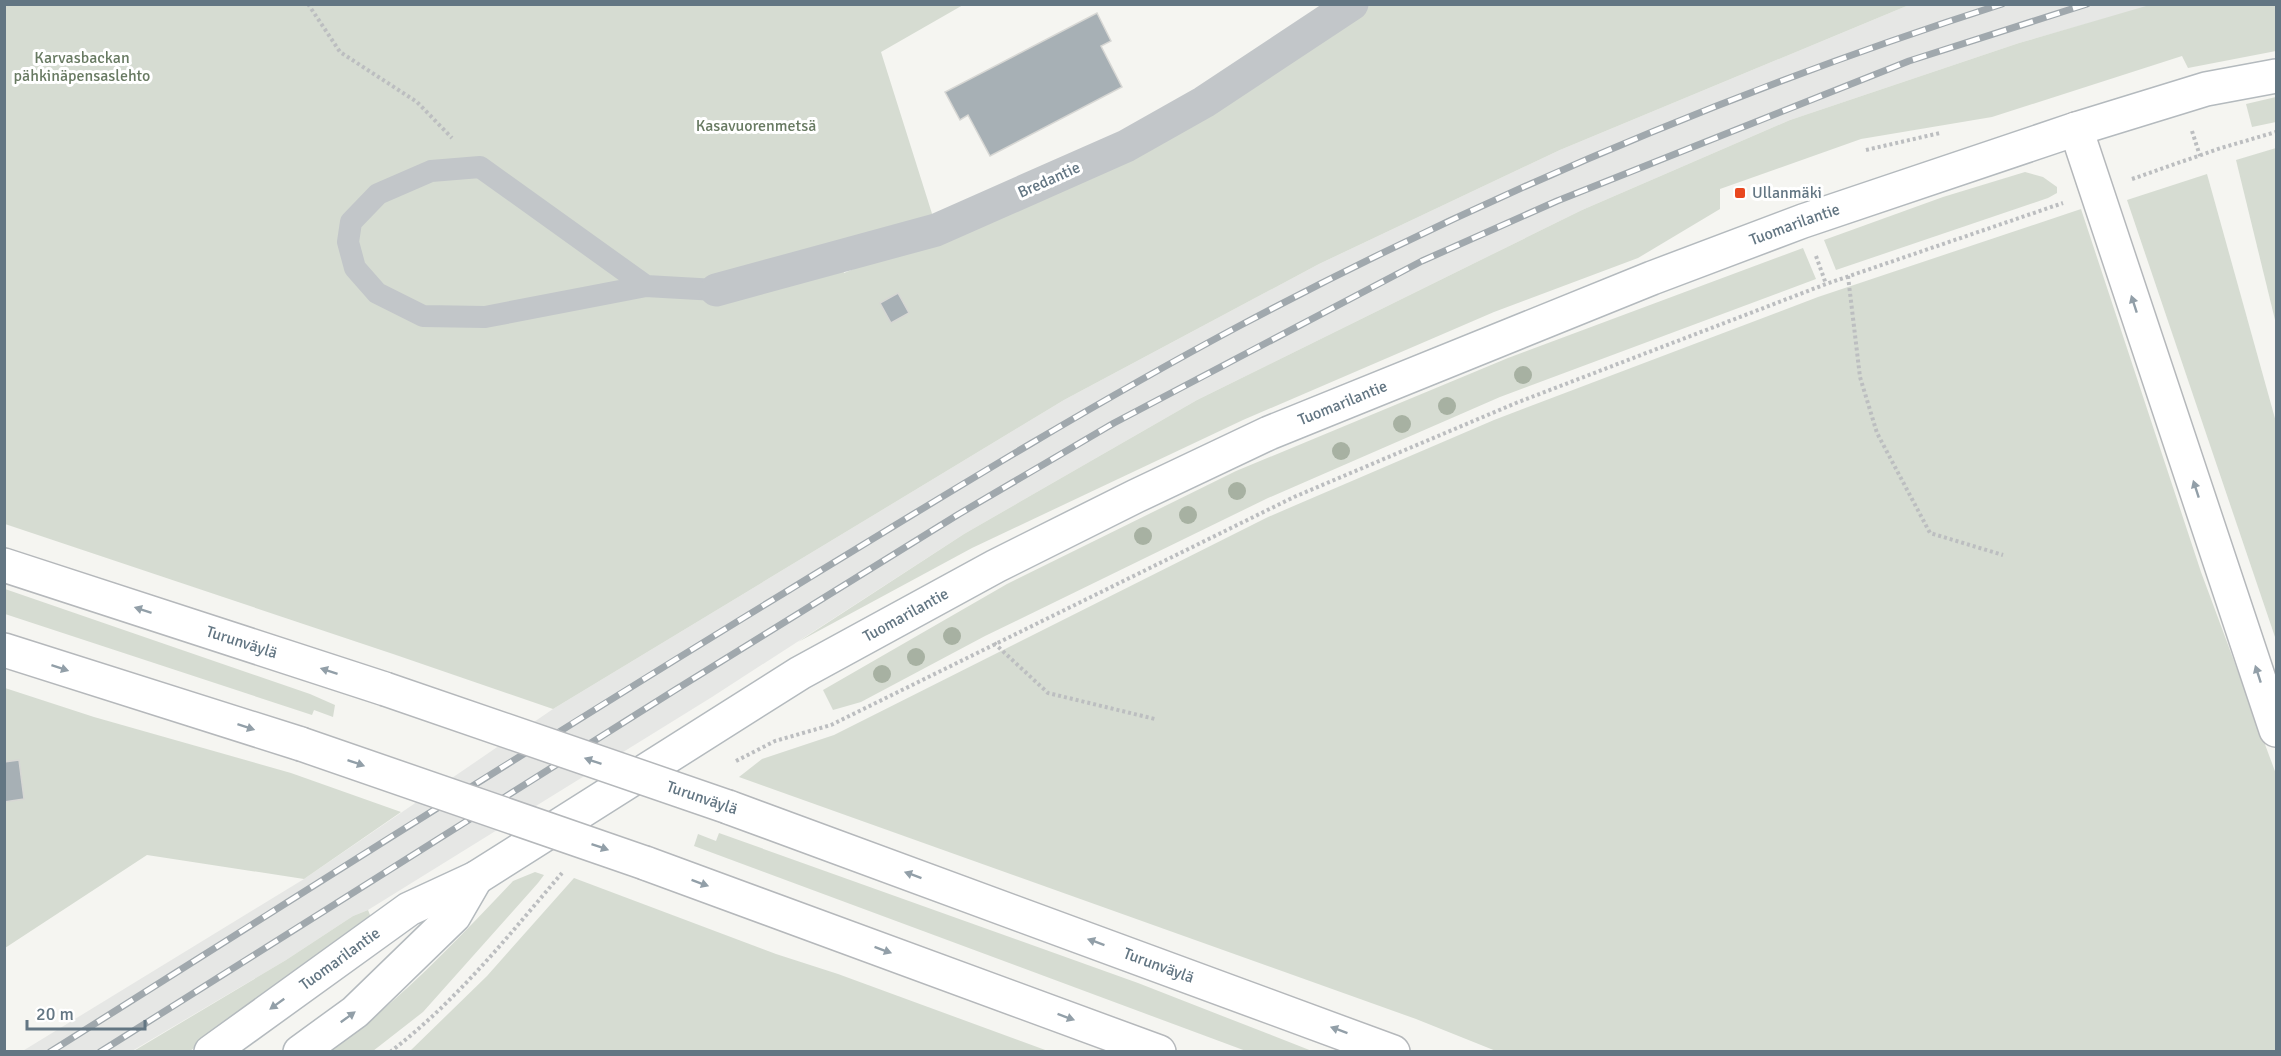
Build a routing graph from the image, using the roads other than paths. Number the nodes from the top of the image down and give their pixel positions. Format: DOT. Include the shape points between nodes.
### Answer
graph roads {
  1 [pos="1352,4"];
  2 [pos="2277,76"];
  3 [pos="2076,129"];
  4 [pos="646,286"];
  5 [pos="716,290"];
  6 [pos="4,565"];
  7 [pos="4,650"];
  8 [pos="2277,730"];
  9 [pos="476,879"];
  10 [pos="211,1052"];
  11 [pos="300,1052"];
  12 [pos="1159,1052"];
  13 [pos="1393,1052"];
  1 -- 5 [label="street, Bredantie" via="1204,102 1126,146 936,230"];
  2 -- 3 [label="main road, Tuomarilantie" via="2206,89"];
  8 -- 3 [label="main road, one-way"];
  3 -- 9 [label="main road, Tuomarilantie" via="1803,221 1652,278 1269,434 1136,496 996,566 800,673"];
  4 -- 4 [label="lane" via="480,167 431,171 378,194 351,222 348,242 355,268 378,293 423,316 485,317"];
  4 -- 5 [label="lane"];
  13 -- 6 [label="main road, Turunväylä, one-way, bridge" via="728,807"];
  7 -- 12 [label="main road, one-way, bridge" via="301,744 645,863"];
  9 -- 10 [label="main road, Tuomarilantie, one-way" via="409,909"];
  11 -- 9 [label="main road, Tuomarilantie, one-way" via="355,1012 454,916"];
}
